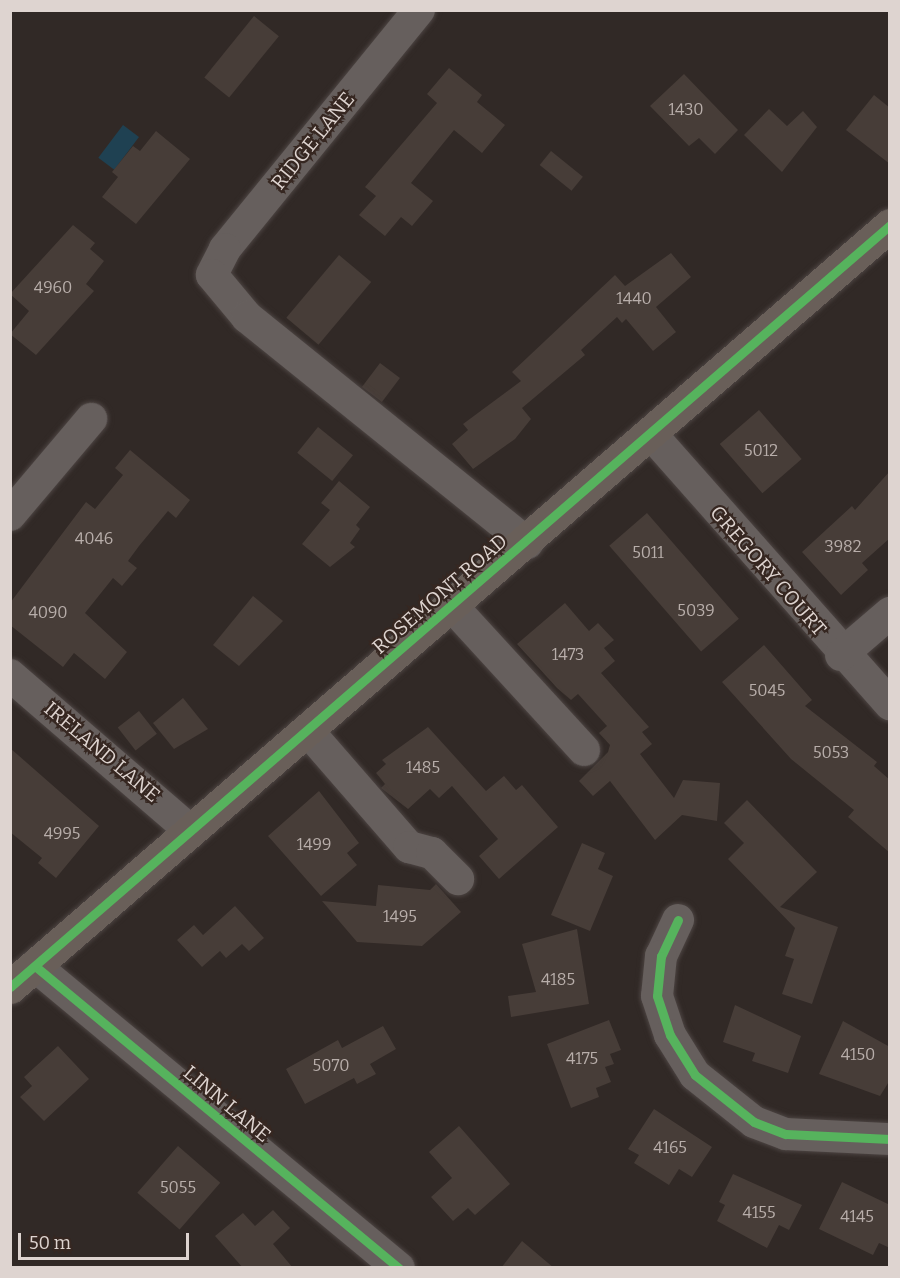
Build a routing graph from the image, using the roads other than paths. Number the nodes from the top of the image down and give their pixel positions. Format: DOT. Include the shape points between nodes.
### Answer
graph roads {
  1 [pos="419,10"];
  2 [pos="890,225"];
  3 [pos="91,419"];
  4 [pos="651,434"];
  5 [pos="10,515"];
  6 [pos="527,543"];
  7 [pos="453,607"];
  8 [pos="890,613"];
  9 [pos="842,655"];
  10 [pos="10,675"];
  11 [pos="890,704"];
  12 [pos="308,731"];
  13 [pos="584,750"];
  14 [pos="191,831"];
  15 [pos="458,879"];
  16 [pos="678,920"];
  17 [pos="35,966"];
  18 [pos="10,987"];
  19 [pos="890,1139"];
  20 [pos="399,1268"];
  1 -- 6 [label="street, RIDGE LANE" via="225,249 212,275 247,317"];
  2 -- 4 [label="main road, ROSEMONT ROAD"];
  3 -- 5 [label="street"];
  4 -- 6 [label="main road, ROSEMONT ROAD"];
  4 -- 9 [label="street, GREGORY COURT"];
  6 -- 7 [label="main road, ROSEMONT ROAD"];
  7 -- 12 [label="main road, ROSEMONT ROAD"];
  7 -- 13 [label="street"];
  8 -- 9 [label="street"];
  9 -- 11 [label="street, GREGORY COURT"];
  10 -- 14 [label="street, IRELAND LANE"];
  12 -- 14 [label="main road, ROSEMONT ROAD"];
  12 -- 15 [label="street" via="409,848 432,853"];
  14 -- 17 [label="main road, ROSEMONT ROAD"];
  16 -- 19 [label="street" via="662,956 657,996 670,1035 695,1076 745,1117 786,1134"];
  17 -- 18 [label="main road, ROSEMONT ROAD"];
  17 -- 20 [label="street, LINN LANE"];
}
